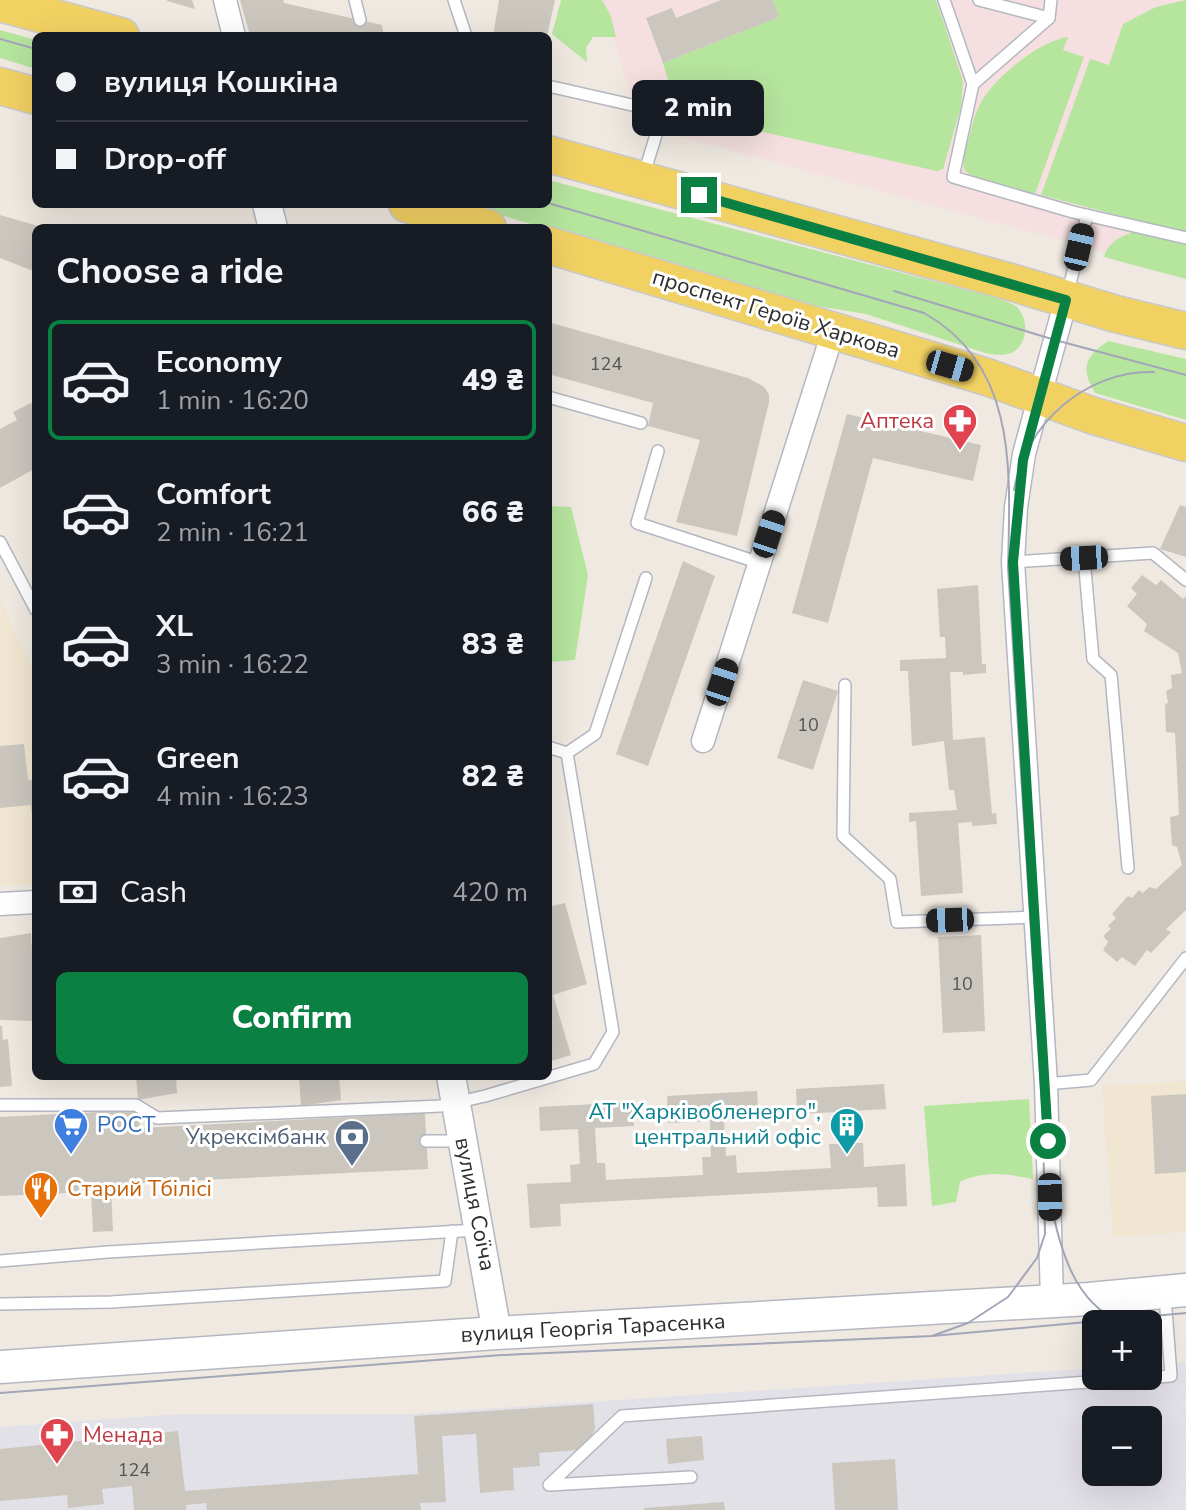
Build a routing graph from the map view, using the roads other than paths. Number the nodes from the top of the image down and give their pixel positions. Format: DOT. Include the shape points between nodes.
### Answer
graph roads {
  1 [pos="225,0"];
  2 [pos="355,0"];
  3 [pos="454,0"];
  4 [pos="944,0"];
  5 [pos="979,0"];
  6 [pos="1051,0"];
  7 [pos="0,3"];
  8 [pos="45,7"];
  9 [pos="1049,18"];
  10 [pos="360,20"];
  11 [pos="111,32"];
  12 [pos="233,32"];
  13 [pos="465,32"];
  14 [pos="973,84"];
  15 [pos="0,86"];
  16 [pos="552,87"];
  17 [pos="32,95"];
  18 [pos="552,155"];
  19 [pos="642,179"];
  20 [pos="420,208"];
  21 [pos="1087,215"];
  22 [pos="474,224"];
  23 [pos="1186,238"];
  24 [pos="552,246"];
  25 [pos="1066,300"];
  26 [pos="1186,331"];
  27 [pos="833,332"];
  28 [pos="1041,397"];
  29 [pos="552,398"];
  30 [pos="641,423"];
  31 [pos="1186,443"];
  32 [pos="658,451"];
  33 [pos="0,542"];
  34 [pos="1084,558"];
  35 [pos="1013,562"];
  36 [pos="760,563"];
  37 [pos="646,578"];
  38 [pos="1186,580"];
  39 [pos="32,602"];
  40 [pos="845,685"];
  41 [pos="703,741"];
  42 [pos="552,748"];
  43 [pos="567,753"];
  44 [pos="1128,868"];
  45 [pos="32,902"];
  46 [pos="0,904"];
  47 [pos="1036,917"];
  48 [pos="1186,958"];
  49 [pos="552,1076"];
  50 [pos="452,1080"];
  51 [pos="539,1080"];
  52 [pos="1046,1084"];
  53 [pos="456,1104"];
  54 [pos="0,1105"];
  55 [pos="426,1141"];
  56 [pos="463,1141"];
  57 [pos="481,1230"];
  58 [pos="452,1231"];
  59 [pos="0,1261"];
  60 [pos="1175,1291"];
  61 [pos="1052,1301"];
  62 [pos="0,1304"];
  63 [pos="497,1333"];
  64 [pos="0,1367"];
  65 [pos="691,1477"];
  1 -- 12 [label="street"];
  2 -- 10 [label="lane"];
  3 -- 13 [label="lane"];
  4 -- 14 [label="lane"];
  5 -- 9 [label="lane"];
  6 -- 9 [label="lane"];
  7 -- 8 [label="main road"];
  8 -- 11 [label="main road"];
  9 -- 14 [label="lane"];
  14 -- 21 [label="lane" via="953,177"];
  15 -- 17 [label="main road"];
  16 -- 19 [label="lane" via="663,112"];
  18 -- 19 [label="main road"];
  19 -- 25 [label="main road"];
  20 -- 22 [label="main road"];
  21 -- 23 [label="lane"];
  21 -- 25 [label="lane"];
  24 -- 27 [label="main road, проспект Героїв Харкова"];
  25 -- 26 [label="main road"];
  25 -- 28 [label="street"];
  27 -- 28 [label="main road, проспект Героїв Харкова"];
  27 -- 36 [label="street"];
  28 -- 31 [label="main road, проспект Героїв Харкова"];
  28 -- 35 [label="street" via="1020,475"];
  29 -- 30 [label="lane"];
  32 -- 36 [label="lane" via="637,523"];
  33 -- 39 [label="lane"];
  34 -- 35 [label="lane"];
  34 -- 38 [label="lane" via="1153,553"];
  34 -- 44 [label="lane" via="1093,659 1111,675"];
  35 -- 47 [label="street"];
  36 -- 41 [label="street"];
  37 -- 43 [label="lane" via="595,734"];
  40 -- 47 [label="lane" via="843,836 890,879 897,922"];
  42 -- 43 [label="lane"];
  43 -- 49 [label="lane" via="613,1032 594,1064"];
  45 -- 46 [label="street"];
  47 -- 52 [label="street"];
  48 -- 52 [label="lane" via="1091,1080"];
  50 -- 53 [label="street, вулиця Соїча"];
  51 -- 53 [label="lane"];
  52 -- 61 [label="street"];
  53 -- 54 [label="lane" via="157,1118 136,1105"];
  53 -- 56 [label="street, вулиця Соїча"];
  55 -- 56 [label="lane"];
  56 -- 57 [label="street, вулиця Соїча"];
  57 -- 58 [label="lane"];
  57 -- 63 [label="street, вулиця Соїча"];
  58 -- 59 [label="lane"];
  58 -- 62 [label="lane" via="445,1281"];
  60 -- 61 [label="main road, вулиця Георгія Тарасенка"];
  60 -- 65 [label="lane" via="1171,1376 622,1416 549,1485"];
  61 -- 63 [label="main road, вулиця Георгія Тарасенка"];
  63 -- 64 [label="main road, вулиця Георгія Тарасенка"];
}
